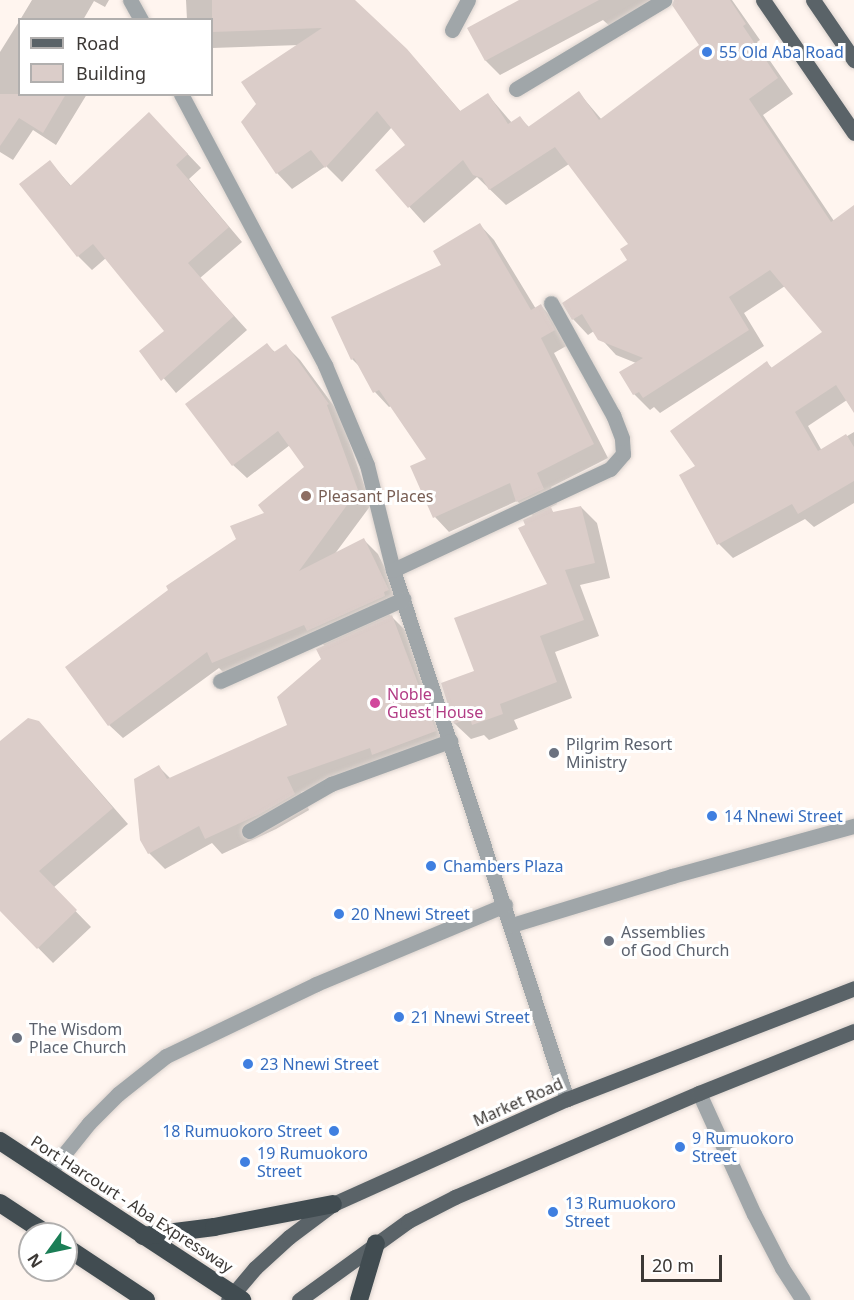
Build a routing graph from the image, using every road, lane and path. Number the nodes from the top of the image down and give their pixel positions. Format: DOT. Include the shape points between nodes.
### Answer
graph roads {
  1 [pos="130,0"];
  2 [pos="468,0"];
  3 [pos="664,0"];
  4 [pos="763,0"];
  5 [pos="813,0"];
  6 [pos="140,18"];
  7 [pos="452,30"];
  8 [pos="854,60"];
  9 [pos="516,89"];
  10 [pos="182,96"];
  11 [pos="854,133"];
  12 [pos="551,303"];
  13 [pos="393,570"];
  14 [pos="403,599"];
  15 [pos="220,681"];
  16 [pos="450,741"];
  17 [pos="854,826"];
  18 [pos="249,831"];
  19 [pos="505,904"];
  20 [pos="512,925"];
  21 [pos="854,988"];
  22 [pos="854,1032"];
  23 [pos="699,1093"];
  24 [pos="567,1099"];
  25 [pos="0,1141"];
  26 [pos="48,1173"];
  27 [pos="0,1203"];
  28 [pos="333,1204"];
  29 [pos="29,1222"];
  30 [pos="143,1236"];
  31 [pos="376,1243"];
  32 [pos="78,1254"];
  33 [pos="234,1298"];
  34 [pos="147,1300"];
  35 [pos="298,1300"];
  36 [pos="359,1300"];
  37 [pos="803,1300"];
  1 -- 6 [label="street"];
  2 -- 7 [label="street"];
  3 -- 9 [label="street"];
  4 -- 11 [label="main road"];
  5 -- 8 [label="main road"];
  10 -- 13 [label="street" via="325,364 367,465"];
  12 -- 13 [label="street" via="613,416 622,438 622,454 610,468"];
  13 -- 14 [label="street"];
  14 -- 15 [label="street"];
  14 -- 16 [label="street"];
  16 -- 18 [label="street" via="331,784"];
  16 -- 19 [label="street"];
  17 -- 20 [label="street"];
  19 -- 20 [label="street"];
  19 -- 26 [label="street" via="316,984 166,1056 118,1094"];
  20 -- 24 [label="street"];
  21 -- 24 [label="main road, Market Road"];
  22 -- 23 [label="main road"];
  23 -- 31 [label="main road" via="455,1197"];
  23 -- 37 [label="street" via="754,1214"];
  24 -- 28 [label="main road, Market Road"];
  25 -- 26 [label="highway, Port Harcourt - Aba Expressway"];
  26 -- 30 [label="highway, Port Harcourt - Aba Expressway"];
  27 -- 29 [label="highway"];
  28 -- 30 [label="highway"];
  28 -- 33 [label="main road, Market Road" via="255,1268"];
  30 -- 33 [label="highway, Port Harcourt - Aba Expressway"];
  31 -- 35 [label="main road"];
  31 -- 36 [label="highway"];
  32 -- 34 [label="highway"];
}
